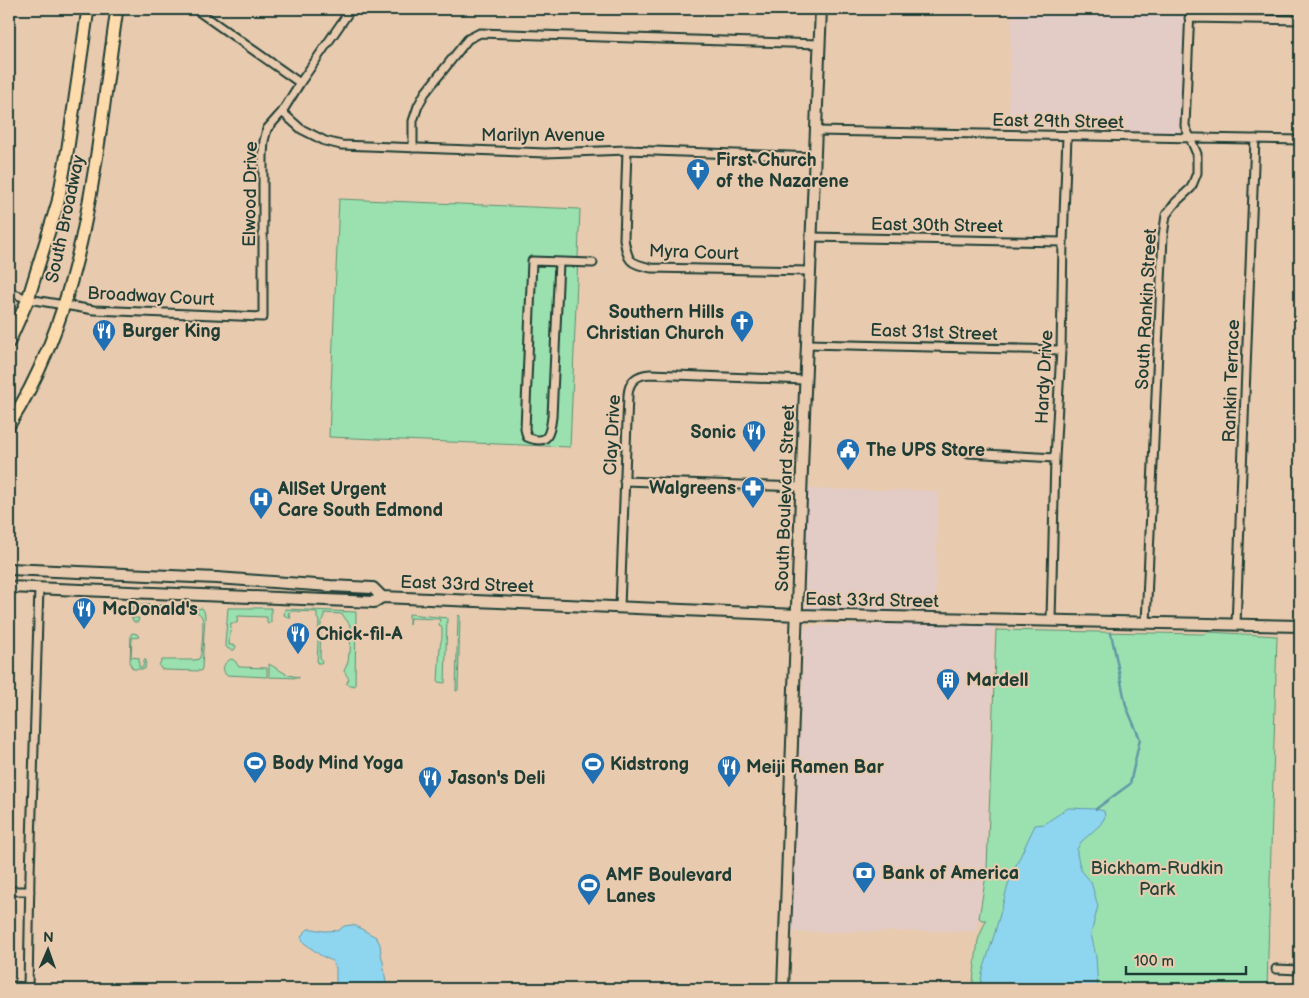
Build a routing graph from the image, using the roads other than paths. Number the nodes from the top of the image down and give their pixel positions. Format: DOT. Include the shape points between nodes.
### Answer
graph roads {
  1 [pos="88,9"];
  2 [pos="117,9"];
  3 [pos="195,9"];
  4 [pos="351,9"];
  5 [pos="821,9"];
  6 [pos="1190,9"];
  7 [pos="1190,18"];
  8 [pos="1300,20"];
  9 [pos="819,44"];
  10 [pos="300,84"];
  11 [pos="282,112"];
  12 [pos="816,131"];
  13 [pos="1067,136"];
  14 [pos="1190,138"];
  15 [pos="1255,139"];
  16 [pos="1300,140"];
  17 [pos="413,148"];
  18 [pos="627,150"];
  19 [pos="815,157"];
  20 [pos="811,237"];
  21 [pos="1063,242"];
  22 [pos="559,262"];
  23 [pos="593,263"];
  24 [pos="810,270"];
  25 [pos="9,292"];
  26 [pos="28,299"];
  27 [pos="64,306"];
  28 [pos="263,317"];
  29 [pos="9,342"];
  30 [pos="807,344"];
  31 [pos="1061,350"];
  32 [pos="806,380"];
  33 [pos="9,425"];
  34 [pos="968,453"];
  35 [pos="1055,458"];
  36 [pos="624,481"];
  37 [pos="802,487"];
  38 [pos="9,569"];
  39 [pos="9,587"];
  40 [pos="39,588"];
  41 [pos="382,597"];
  42 [pos="620,607"];
  43 [pos="798,615"];
  44 [pos="1051,620"];
  45 [pos="1146,623"];
  46 [pos="1236,625"];
  47 [pos="1300,626"];
  48 [pos="9,891"];
  49 [pos="30,891"];
  50 [pos="1276,969"];
  51 [pos="1300,970"];
  52 [pos="9,986"];
  53 [pos="28,988"];
  54 [pos="783,989"];
  1 -- 26 [label="main road, South Broadway" via="58,202"];
  2 -- 27 [label="main road, South Broadway" via="88,206"];
  3 -- 10 [label="street"];
  4 -- 10 [label="street, Elwood Drive"];
  5 -- 9 [label="main road, South Boulevard Street"];
  6 -- 7 [label="street, South Rankin Street"];
  7 -- 8 [label="street"];
  7 -- 14 [label="street, South Rankin Street" via="1185,126"];
  9 -- 12 [label="main road, South Boulevard Street"];
  9 -- 17 [label="street" via="480,33 468,39 418,106 413,121"];
  10 -- 11 [label="street, Elwood Drive"];
  11 -- 17 [label="street, Marilyn Avenue" via="301,129 325,141 341,145"];
  11 -- 28 [label="street, Elwood Drive" via="267,129 264,141"];
  12 -- 13 [label="street, East 29th Street"];
  12 -- 19 [label="main road, South Boulevard Street"];
  13 -- 14 [label="street, East 29th Street"];
  13 -- 21 [label="street, Hardy Drive"];
  14 -- 15 [label="street, East 29th Street"];
  14 -- 45 [label="street, South Rankin Street" via="1197,154 1197,174 1191,188 1166,215 1163,236"];
  15 -- 16 [label="street, East 29th Street"];
  15 -- 46 [label="street, Rankin Terrace"];
  17 -- 18 [label="street, Marilyn Avenue" via="545,153"];
  18 -- 19 [label="street, Marilyn Avenue"];
  18 -- 24 [label="street, Myra Court" via="624,239 629,260 635,264 651,268"];
  19 -- 20 [label="main road, South Boulevard Street"];
  20 -- 21 [label="street, East 30th Street"];
  20 -- 24 [label="main road, South Boulevard Street"];
  21 -- 31 [label="street, Hardy Drive"];
  22 -- 22 [label="street" via="532,261 525,429 526,437 534,441 545,439 550,433"];
  22 -- 23 [label="street"];
  24 -- 30 [label="main road, South Boulevard Street"];
  25 -- 26 [label="street, Broadway Court"];
  26 -- 27 [label="street, Broadway Court"];
  26 -- 29 [label="main road, South Broadway"];
  27 -- 28 [label="street, Broadway Court"];
  27 -- 33 [label="main road, South Broadway" via="42,366"];
  30 -- 31 [label="street, East 31st Street"];
  30 -- 32 [label="main road, South Boulevard Street"];
  31 -- 35 [label="street, Hardy Drive"];
  32 -- 36 [label="street, Clay Drive" via="638,376 628,389"];
  32 -- 37 [label="main road, South Boulevard Street"];
  34 -- 35 [label="street"];
  35 -- 44 [label="street, Hardy Drive"];
  36 -- 37 [label="street"];
  36 -- 42 [label="street, Clay Drive"];
  37 -- 43 [label="main road, South Boulevard Street"];
  38 -- 41 [label="main road, East 33rd Street" via="373,588"];
  39 -- 40 [label="main road, East 33rd Street"];
  40 -- 41 [label="main road, East 33rd Street" via="374,602"];
  40 -- 49 [label="street"];
  41 -- 42 [label="main road, East 33rd Street"];
  42 -- 43 [label="main road, East 33rd Street"];
  43 -- 44 [label="main road, East 33rd Street"];
  43 -- 54 [label="main road, South Boulevard Street"];
  44 -- 45 [label="main road, East 33rd Street"];
  45 -- 46 [label="main road, East 33rd Street"];
  46 -- 47 [label="main road, East 33rd Street"];
  48 -- 49 [label="street"];
  49 -- 53 [label="street"];
  50 -- 51 [label="street"];
  52 -- 53 [label="street"];
}
